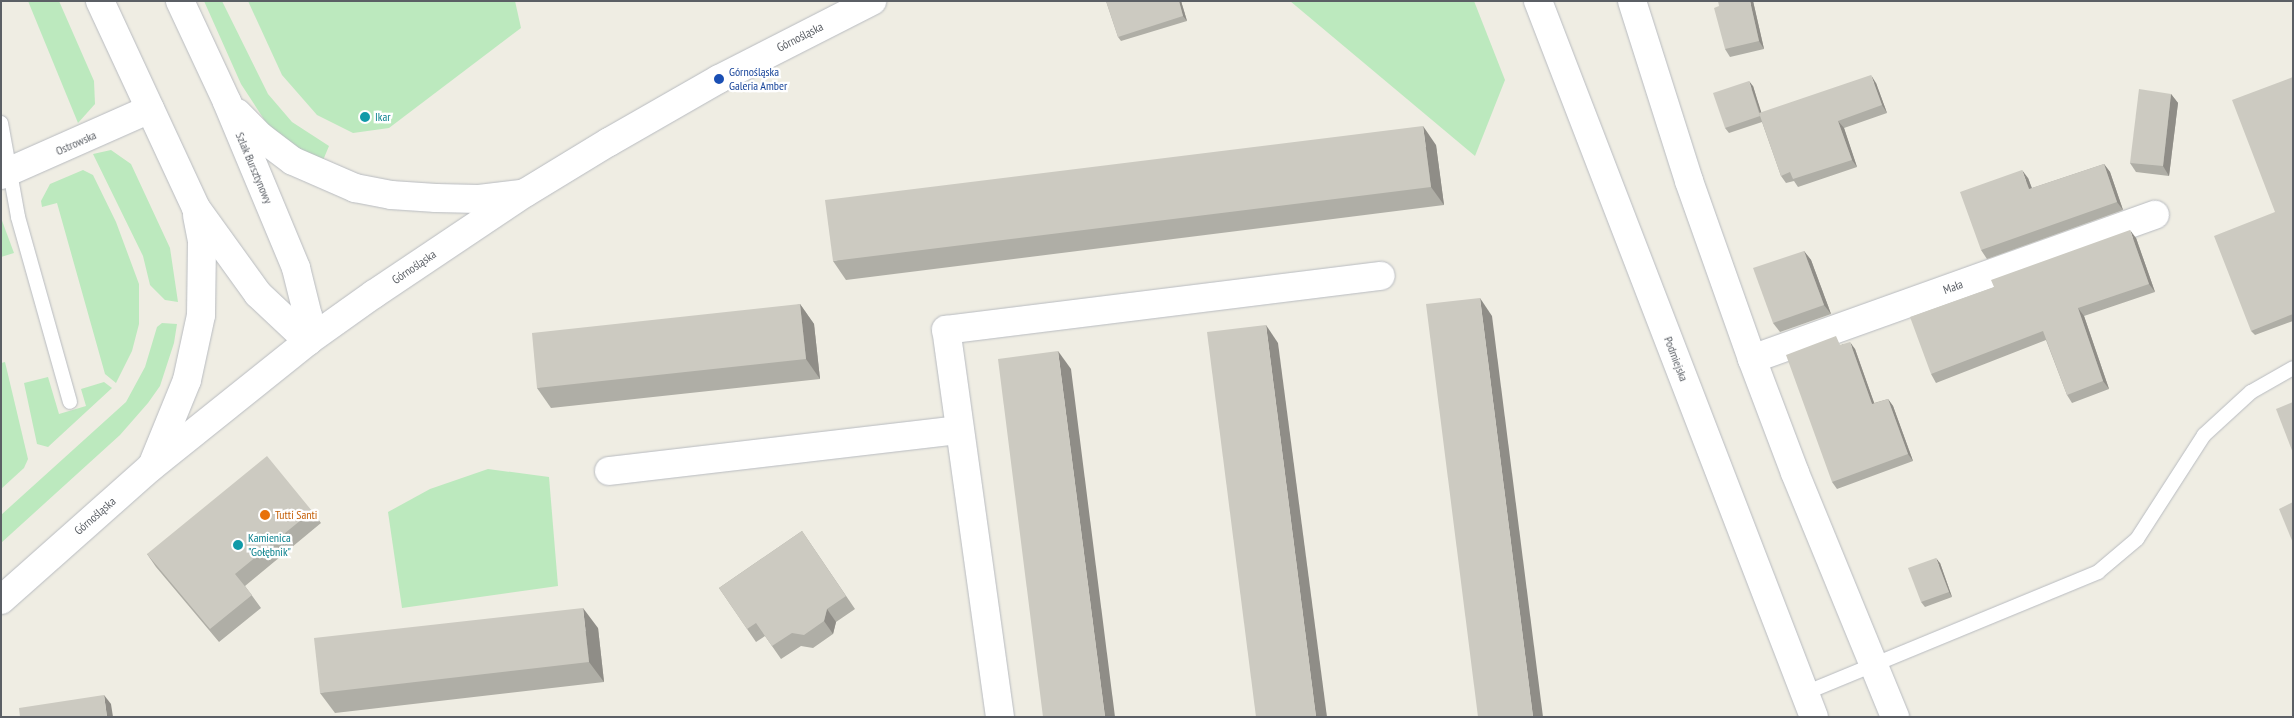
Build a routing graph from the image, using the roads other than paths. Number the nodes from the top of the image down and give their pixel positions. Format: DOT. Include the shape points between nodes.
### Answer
graph roads {
  1 [pos="100,1"];
  2 [pos="180,1"];
  3 [pos="872,1"];
  4 [pos="1538,1"];
  5 [pos="1632,1"];
  6 [pos="227,102"];
  7 [pos="150,109"];
  8 [pos="1,123"];
  9 [pos="6,174"];
  10 [pos="525,193"];
  11 [pos="196,208"];
  12 [pos="2155,215"];
  13 [pos="1381,276"];
  14 [pos="308,341"];
  15 [pos="1752,359"];
  16 [pos="2293,368"];
  17 [pos="70,402"];
  18 [pos="959,430"];
  19 [pos="151,466"];
  20 [pos="609,471"];
  21 [pos="1,600"];
  22 [pos="1874,666"];
  23 [pos="1810,705"];
  24 [pos="1000,717"];
  25 [pos="1896,717"];
  1 -- 7 [label="main road"];
  2 -- 6 [label="main road, Szlak Bursztynowy"];
  3 -- 10 [label="main road, Górnośląska" via="680,100"];
  4 -- 23 [label="main road, Podmiejska"];
  5 -- 15 [label="main road" via="1689,181"];
  6 -- 10 [label="main road" via="261,138 293,161 355,188 391,196 436,198 479,199"];
  6 -- 14 [label="main road, Szlak Bursztynowy" via="296,268 308,316"];
  7 -- 9 [label="main road, Ostrowska"];
  7 -- 11 [label="main road"];
  8 -- 9 [label="lane"];
  9 -- 17 [label="lane"];
  10 -- 14 [label="main road, Górnośląska"];
  11 -- 14 [label="main road" via="258,294"];
  11 -- 19 [label="main road" via="202,241 202,314 187,380"];
  12 -- 15 [label="main road, Mała"];
  13 -- 18 [label="main road" via="946,330"];
  14 -- 19 [label="main road, Górnośląska"];
  15 -- 22 [label="main road"];
  16 -- 22 [label="lane" via="2251,392 2204,435 2137,539 2098,572 1950,631"];
  18 -- 20 [label="main road"];
  18 -- 24 [label="main road"];
  19 -- 21 [label="main road, Górnośląska"];
  22 -- 23 [label="lane"];
  22 -- 25 [label="main road"];
}
